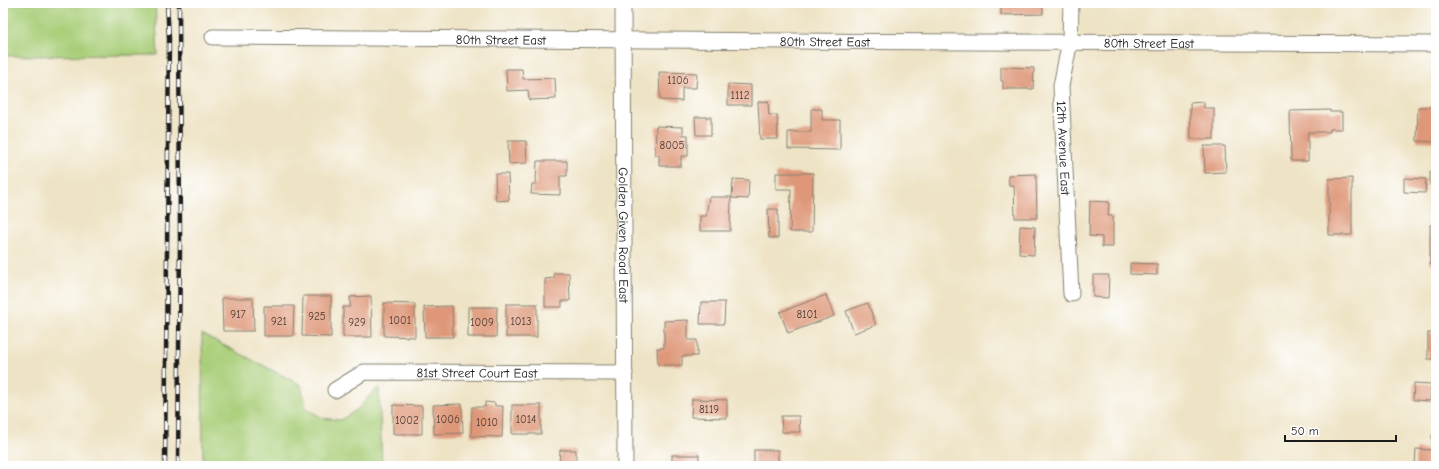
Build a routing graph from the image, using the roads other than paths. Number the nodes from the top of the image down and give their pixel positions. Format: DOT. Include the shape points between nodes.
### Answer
graph roads {
  1 [pos="623,3"];
  2 [pos="1071,3"];
  3 [pos="213,37"];
  4 [pos="623,41"];
  5 [pos="1070,41"];
  6 [pos="1436,44"];
  7 [pos="1071,294"];
  8 [pos="625,373"];
  9 [pos="335,390"];
  10 [pos="625,466"];
  1 -- 4 [label="street, Golden Given Road East"];
  2 -- 5 [label="street, 12th Avenue East"];
  3 -- 4 [label="street, 80th Street East"];
  4 -- 5 [label="street, 80th Street East"];
  4 -- 8 [label="street, Golden Given Road East"];
  5 -- 6 [label="street, 80th Street East"];
  5 -- 7 [label="street, 12th Avenue East" via="1061,86"];
  8 -- 9 [label="street, 81st Street Court East" via="364,372"];
  8 -- 10 [label="street, Golden Given Road East"];
}
